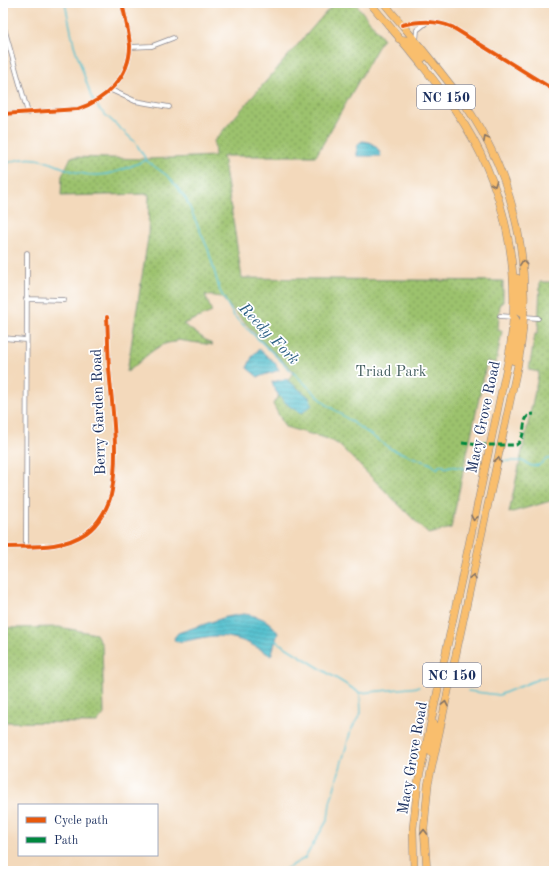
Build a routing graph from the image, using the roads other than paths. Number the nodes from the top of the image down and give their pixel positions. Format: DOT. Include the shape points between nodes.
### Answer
graph roads {
  1 [pos="4,3"];
  2 [pos="122,3"];
  3 [pos="370,3"];
  4 [pos="384,3"];
  5 [pos="3,12"];
  6 [pos="427,22"];
  7 [pos="3,24"];
  8 [pos="402,26"];
  9 [pos="173,38"];
  10 [pos="399,39"];
  11 [pos="416,42"];
  12 [pos="130,48"];
  13 [pos="111,90"];
  14 [pos="554,90"];
  15 [pos="455,91"];
  16 [pos="169,106"];
  17 [pos="28,113"];
  18 [pos="3,114"];
  19 [pos="510,243"];
  20 [pos="27,253"];
  21 [pos="26,300"];
  22 [pos="64,300"];
  23 [pos="500,316"];
  24 [pos="107,317"];
  25 [pos="514,317"];
  26 [pos="524,317"];
  27 [pos="538,318"];
  28 [pos="3,338"];
  29 [pos="26,340"];
  30 [pos="509,405"];
  31 [pos="26,546"];
  32 [pos="3,547"];
  33 [pos="434,704"];
  34 [pos="434,756"];
  35 [pos="414,871"];
  36 [pos="427,871"];
  1 -- 5 [label="street"];
  2 -- 12 [label="street"];
  3 -- 10 [label="main road, Macy Grove Road / NC 150"];
  4 -- 8 [label="main road, Macy Grove Road / NC 150"];
  6 -- 8 [label="street"];
  6 -- 11 [label="street" via="417,30"];
  6 -- 14 [label="street" via="446,24 458,30"];
  7 -- 17 [label="street"];
  8 -- 11 [label="main road, Macy Grove Road / NC 150"];
  9 -- 12 [label="street" via="152,46"];
  10 -- 15 [label="main road" via="404,38 408,41"];
  10 -- 19 [label="main road, Macy Grove Road / NC 150, one-way" via="455,109 476,144 497,192"];
  11 -- 15 [label="main road, Macy Grove Road / NC 150"];
  12 -- 13 [label="street" via="124,70"];
  13 -- 16 [label="street" via="135,101"];
  13 -- 17 [label="street" via="89,105 78,109"];
  26 -- 15 [label="main road, Macy Grove Road / NC 150, one-way" via="522,254 511,201 492,150 472,114"];
  17 -- 18 [label="street"];
  19 -- 25 [label="main road, Macy Grove Road / NC 150"];
  19 -- 26 [label="main road" via="518,281 520,311"];
  20 -- 21 [label="street"];
  21 -- 22 [label="street"];
  21 -- 29 [label="street"];
  23 -- 25 [label="street"];
  24 -- 31 [label="street, Berry Garden Road" via="114,462 109,502 87,533 51,546"];
  25 -- 30 [label="main road" via="518,327"];
  25 -- 33 [label="main road, Macy Grove Road / NC 150, one-way" via="509,356"];
  26 -- 27 [label="street"];
  26 -- 30 [label="main road, Macy Grove Road / NC 150"];
  28 -- 29 [label="street"];
  29 -- 31 [label="street"];
  34 -- 30 [label="main road, Macy Grove Road / NC 150, one-way"];
  31 -- 32 [label="street, Berry Garden Road"];
  33 -- 34 [label="main road" via="430,751"];
  33 -- 35 [label="main road, Macy Grove Road / NC 150" via="416,795 413,828"];
  36 -- 34 [label="main road, Macy Grove Road / NC 150, one-way" via="425,818"];
}
